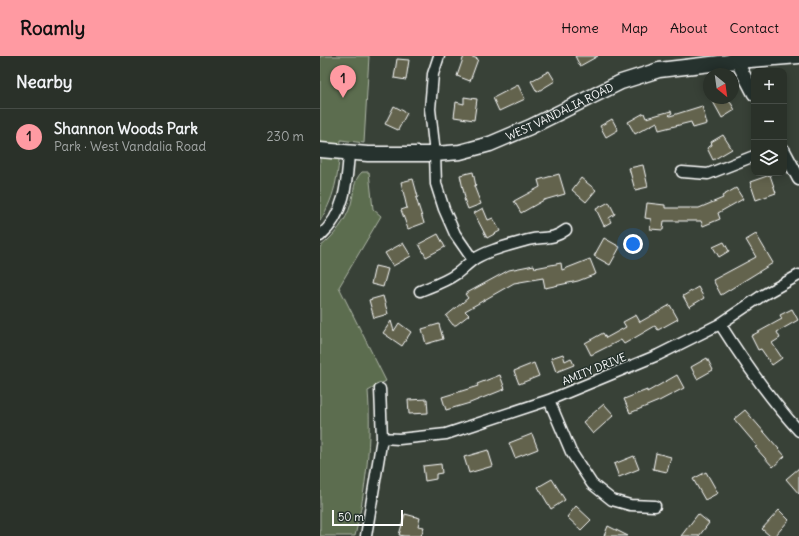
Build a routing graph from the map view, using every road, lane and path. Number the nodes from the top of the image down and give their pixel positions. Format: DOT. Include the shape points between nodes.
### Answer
graph roads {
  1 [pos="439,56"];
  2 [pos="799,56"];
  3 [pos="735,58"];
  4 [pos="751,88"];
  5 [pos="320,150"];
  6 [pos="349,152"];
  7 [pos="435,154"];
  8 [pos="751,157"];
  9 [pos="787,157"];
  10 [pos="682,172"];
  11 [pos="799,179"];
  12 [pos="566,230"];
  13 [pos="320,236"];
  14 [pos="473,260"];
  15 [pos="799,275"];
  16 [pos="420,291"];
  17 [pos="720,324"];
  18 [pos="380,389"];
  19 [pos="549,400"];
  20 [pos="799,432"];
  21 [pos="382,438"];
  22 [pos="655,506"];
  23 [pos="366,536"];
  1 -- 7 [label="street" via="433,74 430,109"];
  2 -- 3 [label="main road, WEST VANDALIA ROAD"];
  3 -- 4 [label="street"];
  3 -- 7 [label="main road, WEST VANDALIA ROAD" via="660,70 621,82 530,128 490,144 460,152"];
  5 -- 6 [label="main road, WEST VANDALIA ROAD"];
  6 -- 7 [label="main road, WEST VANDALIA ROAD"];
  6 -- 13 [label="street" via="343,200 336,218"];
  7 -- 14 [label="street" via="436,184 444,209 455,234"];
  8 -- 10 [label="street" via="708,174"];
  9 -- 11 [label="street"];
  12 -- 14 [label="street" via="558,235 530,239 486,253"];
  14 -- 16 [label="street" via="457,274"];
  15 -- 17 [label="street, AMITY DRIVE"];
  17 -- 19 [label="street, AMITY DRIVE" via="658,356"];
  17 -- 20 [label="street" via="746,364"];
  18 -- 21 [label="street"];
  19 -- 21 [label="street, AMITY DRIVE" via="446,434 399,440"];
  19 -- 22 [label="street" via="571,452 592,484 612,500 630,505"];
  21 -- 23 [label="street"];
}
